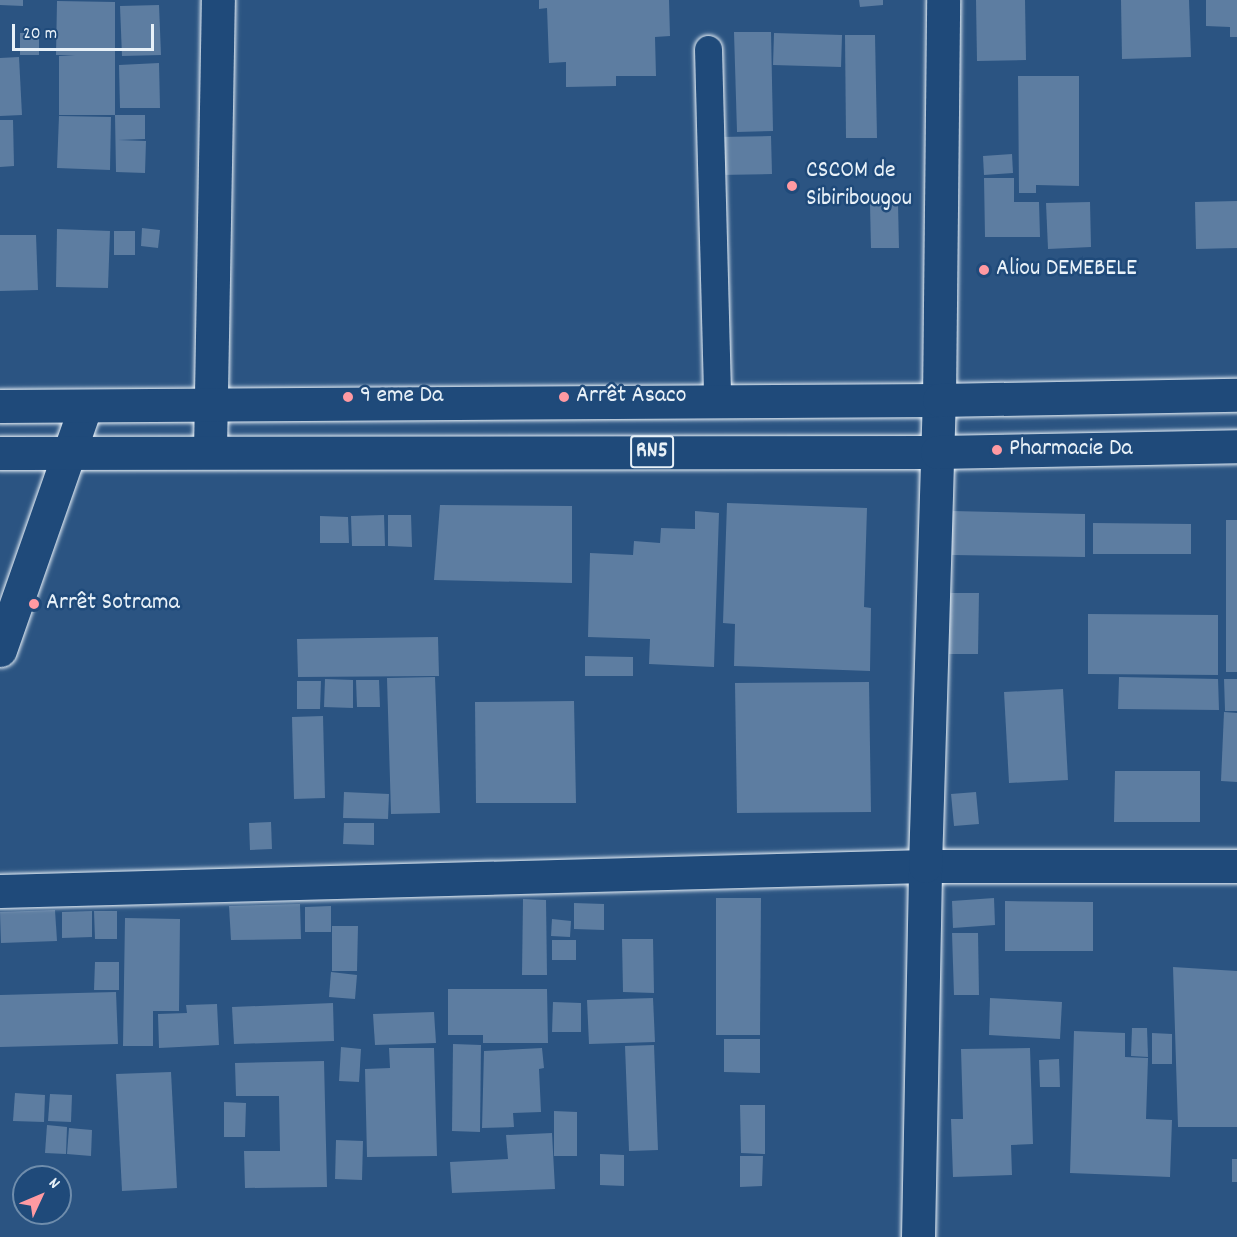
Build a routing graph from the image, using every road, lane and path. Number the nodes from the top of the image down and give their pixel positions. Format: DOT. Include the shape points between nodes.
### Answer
graph roads {
  1 [pos="218,0"];
  2 [pos="943,0"];
  3 [pos="708,49"];
  4 [pos="1237,395"];
  5 [pos="939,400"];
  6 [pos="717,401"];
  7 [pos="0,406"];
  8 [pos="211,406"];
  9 [pos="85,407"];
  10 [pos="1237,446"];
  11 [pos="210,451"];
  12 [pos="938,452"];
  13 [pos="0,453"];
  14 [pos="68,453"];
  15 [pos="0,650"];
  16 [pos="1237,866"];
  17 [pos="925,867"];
  18 [pos="0,891"];
  19 [pos="918,1237"];
  1 -- 8 [label="main road"];
  2 -- 5 [label="main road"];
  3 -- 6 [label="lane"];
  4 -- 5 [label="main road, RN5"];
  5 -- 6 [label="main road, RN5"];
  5 -- 12 [label="main road"];
  6 -- 8 [label="main road, RN5"];
  7 -- 9 [label="main road, RN5"];
  8 -- 9 [label="main road, RN5"];
  8 -- 11 [label="main road"];
  9 -- 14 [label="main road"];
  10 -- 12 [label="main road, RN5"];
  11 -- 12 [label="main road, RN5"];
  11 -- 14 [label="main road, RN5"];
  12 -- 17 [label="main road"];
  13 -- 14 [label="main road, RN5"];
  14 -- 15 [label="main road"];
  16 -- 17 [label="main road"];
  17 -- 18 [label="main road"];
  17 -- 19 [label="main road"];
}
